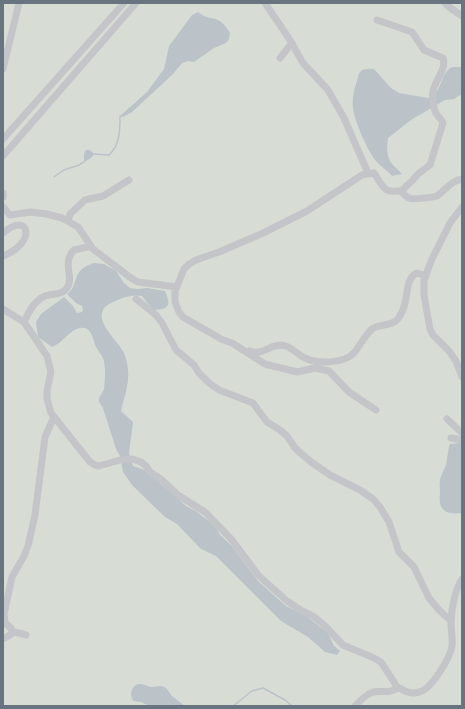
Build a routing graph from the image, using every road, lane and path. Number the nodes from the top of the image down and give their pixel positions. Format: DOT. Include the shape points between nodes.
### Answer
graph roads {
  1 [pos="19,3"];
  2 [pos="124,3"];
  3 [pos="136,3"];
  4 [pos="264,3"];
  5 [pos="445,3"];
  6 [pos="462,16"];
  7 [pos="377,20"];
  8 [pos="292,43"];
  9 [pos="5,51"];
  10 [pos="280,58"];
  11 [pos="3,70"];
  12 [pos="3,139"];
  13 [pos="3,156"];
  14 [pos="368,173"];
  15 [pos="460,178"];
  16 [pos="130,180"];
  17 [pos="401,191"];
  18 [pos="3,192"];
  19 [pos="3,197"];
  20 [pos="3,207"];
  21 [pos="462,207"];
  22 [pos="68,221"];
  23 [pos="3,233"];
  24 [pos="82,235"];
  25 [pos="91,246"];
  26 [pos="76,248"];
  27 [pos="3,256"];
  28 [pos="426,276"];
  29 [pos="177,287"];
  30 [pos="136,299"];
  31 [pos="3,309"];
  32 [pos="24,322"];
  33 [pos="227,336"];
  34 [pos="332,362"];
  35 [pos="329,371"];
  36 [pos="462,377"];
  37 [pos="376,410"];
  38 [pos="54,418"];
  39 [pos="447,419"];
  40 [pos="462,433"];
  41 [pos="451,438"];
  42 [pos="462,440"];
  43 [pos="462,579"];
  44 [pos="451,621"];
  45 [pos="12,633"];
  46 [pos="26,635"];
  47 [pos="3,639"];
  48 [pos="396,686"];
  49 [pos="355,706"];
  1 -- 9 [label="lane"];
  2 -- 12 [label="lane"];
  3 -- 13 [label="lane"];
  4 -- 8 [label="lane"];
  5 -- 6 [label="lane"];
  7 -- 17 [label="lane" via="412,32 424,50 443,58 444,62 433,90 434,108 443,123 430,165"];
  8 -- 10 [label="lane"];
  8 -- 14 [label="lane" via="303,63 328,90 344,118"];
  9 -- 11 [label="lane"];
  14 -- 17 [label="lane" via="374,173 387,190"];
  14 -- 29 [label="lane" via="307,211 261,234 188,264"];
  15 -- 17 [label="lane" via="434,197 409,198"];
  16 -- 22 [label="lane" via="104,196 85,200 70,214"];
  18 -- 19 [label="lane"];
  20 -- 22 [label="lane" via="10,215 30,212"];
  21 -- 28 [label="lane" via="450,223"];
  22 -- 24 [label="lane" via="78,227"];
  23 -- 27 [label="lane" via="11,226 18,225 26,230 23,243"];
  24 -- 25 [label="lane"];
  24 -- 26 [label="lane"];
  25 -- 26 [label="lane"];
  25 -- 29 [label="lane" via="138,282"];
  26 -- 32 [label="lane" via="69,258 70,281 67,288 62,293 38,300"];
  28 -- 34 [label="lane" via="418,274 412,278 406,302 398,319 374,328 354,353"];
  28 -- 36 [label="lane" via="424,295 430,329 456,361"];
  29 -- 35 [label="lane" via="175,302 183,316 265,364 297,372 315,368"];
  30 -- 44 [label="lane" via="156,315 176,350 194,365 209,383 219,390 253,403 267,422 287,436 295,448 311,462 373,499 389,522 399,552 414,567 429,598"];
  31 -- 32 [label="lane"];
  32 -- 38 [label="lane" via="44,350 50,366 47,399"];
  33 -- 34 [label="lane" via="254,353 281,345 289,347 307,359"];
  34 -- 35 [label="lane"];
  35 -- 37 [label="lane" via="349,392"];
  38 -- 45 [label="lane" via="46,438 28,546 12,577 4,614 5,623 11,628"];
  38 -- 48 [label="lane" via="90,462 99,466 120,460 132,459 141,462 178,494 205,512 232,540 259,576 287,601 324,625 342,645 381,662"];
  39 -- 40 [label="lane"];
  41 -- 42 [label="lane"];
  43 -- 44 [label="lane" via="458,586"];
  44 -- 48 [label="lane" via="452,645 448,661 428,688 411,693"];
  45 -- 46 [label="lane"];
  45 -- 47 [label="lane"];
  48 -- 49 [label="lane" via="396,689 390,692 372,692"];
}
